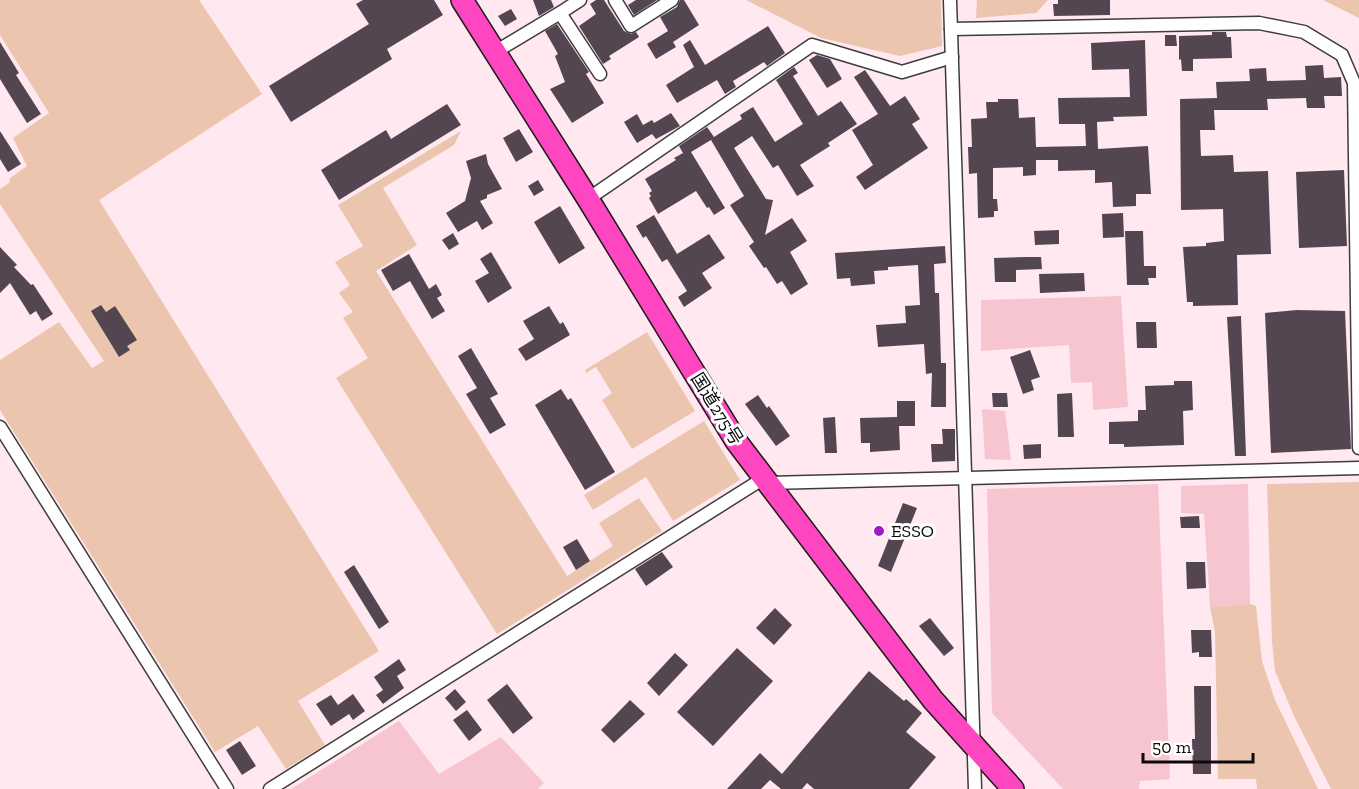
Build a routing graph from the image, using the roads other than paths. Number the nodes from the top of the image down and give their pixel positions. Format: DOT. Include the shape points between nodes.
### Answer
graph roads {
  1 [pos="462,0"];
  2 [pos="580,0"];
  3 [pos="615,0"];
  4 [pos="672,0"];
  5 [pos="950,0"];
  6 [pos="560,13"];
  7 [pos="951,29"];
  8 [pos="495,52"];
  9 [pos="952,57"];
  10 [pos="600,74"];
  11 [pos="588,199"];
  12 [pos="0,427"];
  13 [pos="1359,448"];
  14 [pos="1359,468"];
  15 [pos="965,478"];
  16 [pos="766,481"];
  17 [pos="974,746"];
  18 [pos="227,789"];
  19 [pos="270,789"];
  20 [pos="975,789"];
  21 [pos="1013,789"];
  1 -- 8 [label="highway, 国道275号"];
  2 -- 6 [label="street"];
  3 -- 4 [label="street" via="632,26"];
  5 -- 7 [label="street"];
  6 -- 8 [label="street"];
  6 -- 10 [label="street"];
  7 -- 9 [label="street"];
  7 -- 13 [label="street" via="1259,23 1304,32 1342,55 1354,83"];
  8 -- 11 [label="highway, 国道275号"];
  9 -- 11 [label="street" via="902,72 812,45"];
  9 -- 15 [label="street"];
  11 -- 16 [label="highway, 国道275号" via="736,441"];
  12 -- 18 [label="street"];
  14 -- 15 [label="street"];
  15 -- 16 [label="street"];
  15 -- 17 [label="street"];
  16 -- 17 [label="highway, 国道275号" via="933,700"];
  16 -- 19 [label="street"];
  17 -- 20 [label="street"];
  17 -- 21 [label="highway, 国道275号"];
}
